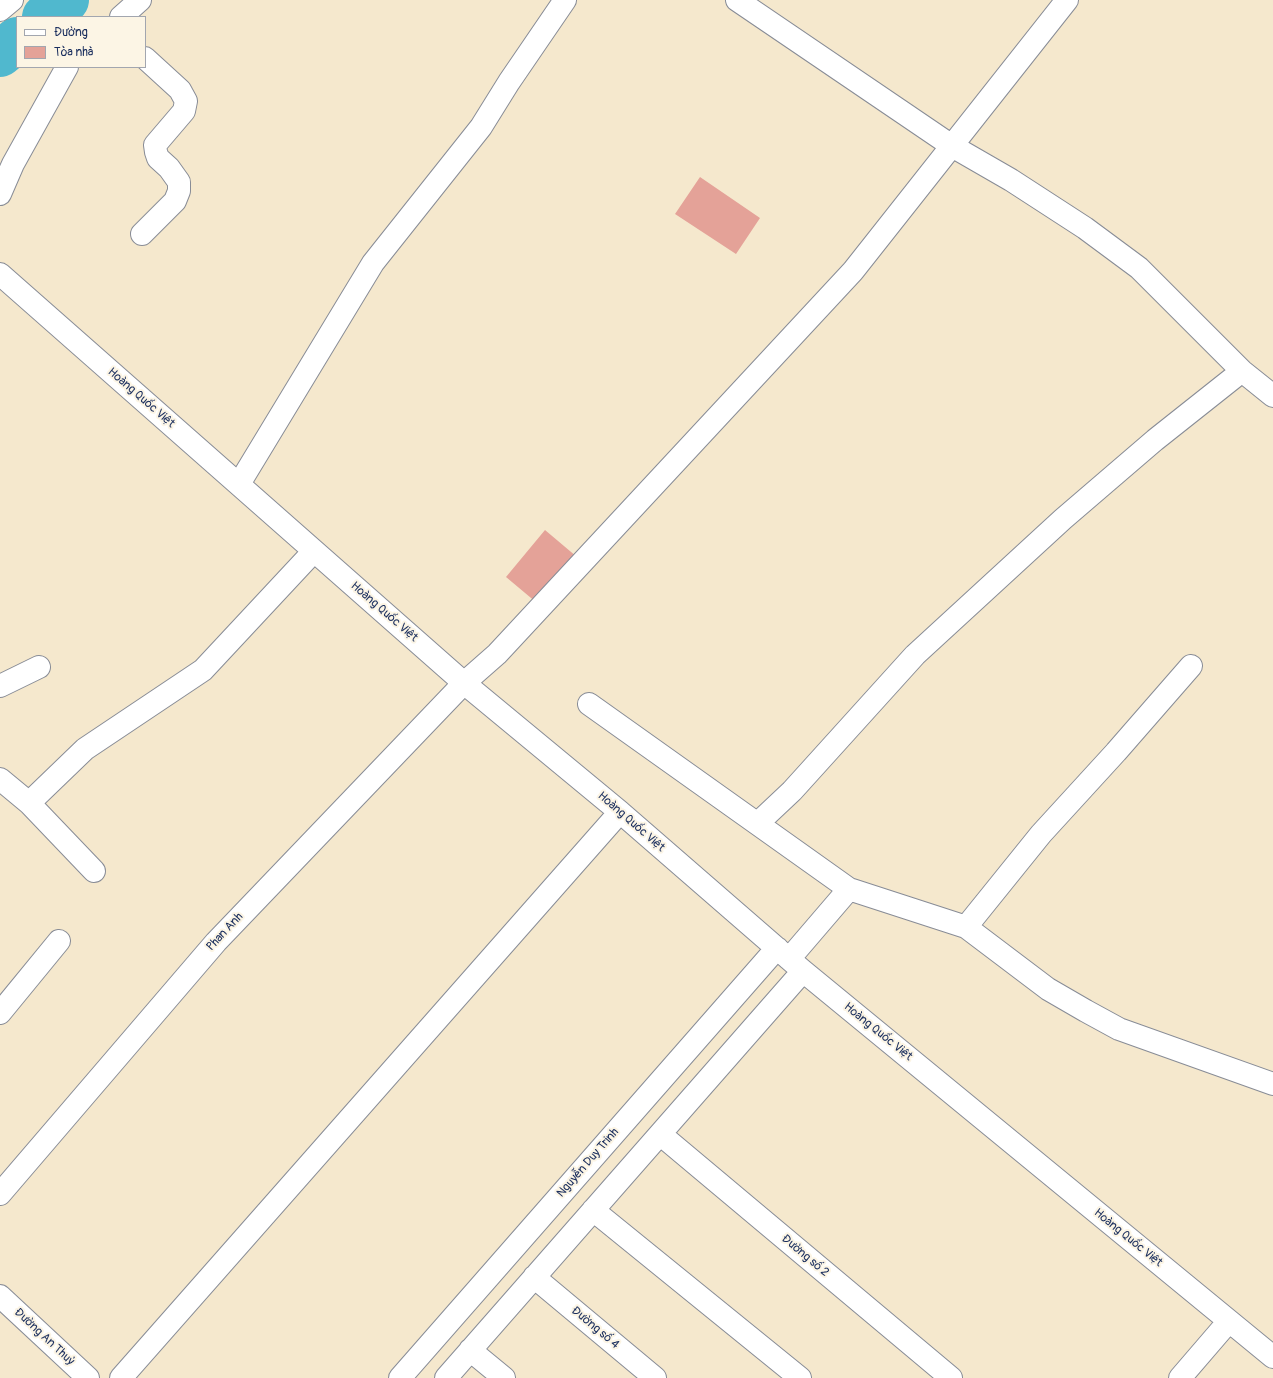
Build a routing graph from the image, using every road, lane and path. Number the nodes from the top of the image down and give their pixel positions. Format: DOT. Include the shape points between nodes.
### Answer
graph roads {
  1 [pos="12,0"];
  2 [pos="140,0"];
  3 [pos="565,0"];
  4 [pos="737,0"];
  5 [pos="1067,0"];
  6 [pos="0,10"];
  7 [pos="122,16"];
  8 [pos="146,59"];
  9 [pos="66,68"];
  10 [pos="952,146"];
  11 [pos="0,194"];
  12 [pos="142,234"];
  13 [pos="0,274"];
  14 [pos="1242,371"];
  15 [pos="1273,396"];
  16 [pos="239,484"];
  17 [pos="314,551"];
  18 [pos="1191,666"];
  19 [pos="39,667"];
  20 [pos="464,683"];
  21 [pos="0,686"];
  22 [pos="589,704"];
  23 [pos="0,779"];
  24 [pos="29,803"];
  25 [pos="620,812"];
  26 [pos="758,823"];
  27 [pos="94,871"];
  28 [pos="849,889"];
  29 [pos="966,927"];
  30 [pos="59,941"];
  31 [pos="790,959"];
  32 [pos="0,1013"];
  33 [pos="1270,1078"];
  34 [pos="660,1134"];
  35 [pos="0,1194"];
  36 [pos="593,1210"];
  37 [pos="534,1277"];
  38 [pos="0,1296"];
  39 [pos="1229,1321"];
  40 [pos="470,1350"];
  41 [pos="1273,1357"];
  42 [pos="88,1378"];
  43 [pos="121,1378"];
  44 [pos="400,1378"];
  45 [pos="446,1378"];
  46 [pos="504,1378"];
  47 [pos="655,1378"];
  48 [pos="800,1378"];
  49 [pos="951,1378"];
  50 [pos="1180,1378"];
  1 -- 6 [label="street"];
  2 -- 7 [label="street"];
  3 -- 16 [label="street" via="481,127 373,263"];
  4 -- 10 [label="street"];
  5 -- 10 [label="street, Phan Anh"];
  8 -- 12 [label="street" via="180,90 186,102 184,111 155,145 158,158 179,182 179,191 175,201"];
  9 -- 11 [label="street" via="13,164"];
  10 -- 14 [label="street" via="1011,180 1085,228 1139,268"];
  10 -- 20 [label="street, Phan Anh" via="853,271 497,654"];
  13 -- 16 [label="street, Hoàng Quốc Việt"];
  14 -- 15 [label="street"];
  14 -- 26 [label="street" via="1155,440 1069,514 915,655 792,791"];
  16 -- 17 [label="street, Hoàng Quốc Việt"];
  17 -- 20 [label="street, Hoàng Quốc Việt"];
  17 -- 24 [label="street" via="203,670 84,749"];
  18 -- 29 [label="street" via="1041,834"];
  19 -- 21 [label="street"];
  20 -- 25 [label="street, Hoàng Quốc Việt"];
  20 -- 35 [label="street, Phan Anh" via="216,942"];
  22 -- 26 [label="street"];
  23 -- 24 [label="street"];
  24 -- 27 [label="street"];
  25 -- 31 [label="street, Hoàng Quốc Việt"];
  25 -- 43 [label="street"];
  26 -- 28 [label="street"];
  28 -- 29 [label="street"];
  28 -- 31 [label="street"];
  29 -- 33 [label="street" via="1048,988 1119,1029"];
  30 -- 32 [label="street"];
  31 -- 34 [label="street"];
  31 -- 39 [label="street, Hoàng Quốc Việt"];
  31 -- 44 [label="street, Nguyễn Duy Trinh"];
  34 -- 36 [label="street"];
  34 -- 49 [label="street, Đường số 2"];
  36 -- 37 [label="street"];
  36 -- 48 [label="street"];
  37 -- 40 [label="street"];
  37 -- 47 [label="street, Đường số 4"];
  38 -- 42 [label="street, Đường An Thuỷ"];
  39 -- 41 [label="street, Hoàng Quốc Việt"];
  39 -- 50 [label="street"];
  40 -- 45 [label="street"];
  40 -- 46 [label="street"];
}
